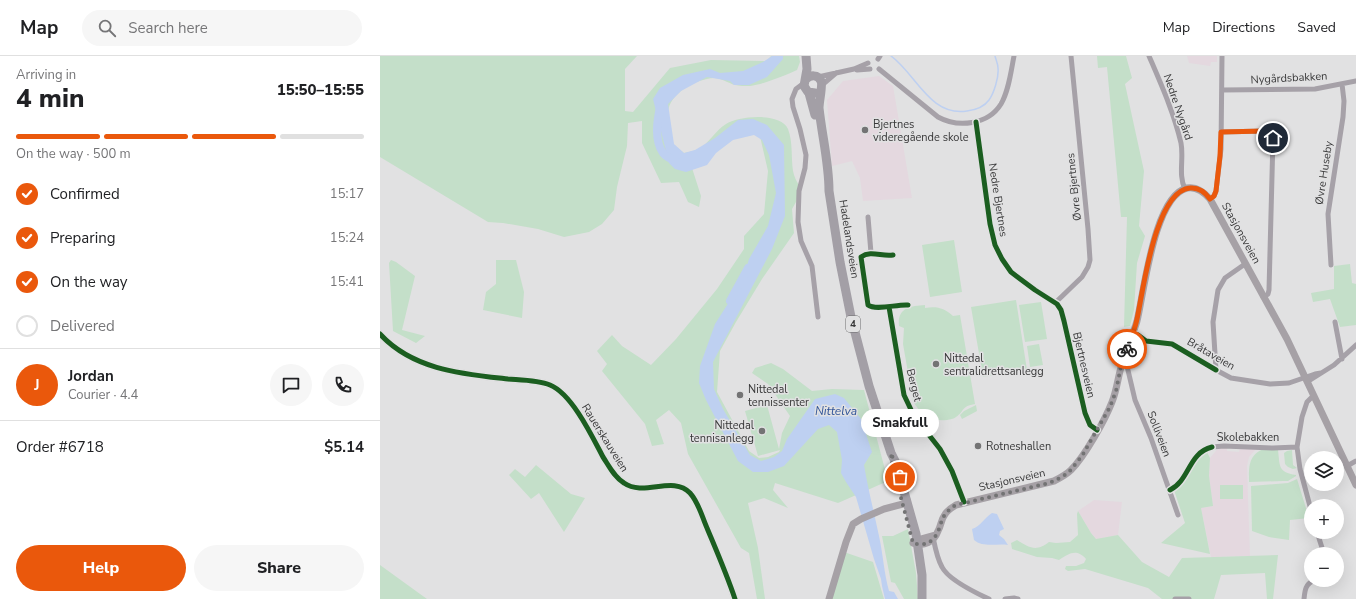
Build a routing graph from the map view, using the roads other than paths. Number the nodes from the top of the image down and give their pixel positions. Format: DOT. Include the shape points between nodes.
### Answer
graph roads {
  1 [pos="806,56"];
  2 [pos="811,56"];
  3 [pos="1014,56"];
  4 [pos="1071,56"];
  5 [pos="1149,56"];
  6 [pos="1222,56"];
  7 [pos="868,63"];
  8 [pos="854,69"];
  9 [pos="870,69"];
  10 [pos="879,69"];
  11 [pos="837,73"];
  12 [pos="1356,81"];
  13 [pos="819,82"];
  14 [pos="1342,84"];
  15 [pos="807,86"];
  16 [pos="1222,90"];
  17 [pos="976,122"];
  18 [pos="1221,132"];
  19 [pos="1185,189"];
  20 [pos="829,191"];
  21 [pos="1210,199"];
  22 [pos="868,217"];
  23 [pos="871,253"];
  24 [pos="893,255"];
  25 [pos="1245,264"];
  26 [pos="1331,265"];
  27 [pos="1263,297"];
  28 [pos="1055,303"];
  29 [pos="818,317"];
  30 [pos="1335,322"];
  31 [pos="380,334"];
  32 [pos="1356,345"];
  33 [pos="1342,359"];
  34 [pos="1122,362"];
  35 [pos="1306,380"];
  36 [pos="1314,396"];
  37 [pos="1098,430"];
  38 [pos="1297,446"];
  39 [pos="1212,447"];
  40 [pos="1356,461"];
  41 [pos="1347,466"];
  42 [pos="1356,486"];
  43 [pos="1308,499"];
  44 [pos="904,501"];
  45 [pos="964,502"];
  46 [pos="1178,514"];
  47 [pos="934,537"];
  48 [pos="916,543"];
  49 [pos="1306,587"];
  50 [pos="922,595"];
  51 [pos="735,599"];
  52 [pos="829,599"];
  53 [pos="989,599"];
  54 [pos="1005,599"];
  55 [pos="1018,599"];
  56 [pos="1175,599"];
  57 [pos="1189,599"];
  58 [pos="1304,599"];
  1 -- 15 [label="highway, Hadelandsveien / 4"];
  2 -- 13 [label="highway, Hadelandsveien / 4"];
  3 -- 17 [label="street" via="1002,102 990,115"];
  4 -- 28 [label="street, Øvre Bjertnes" via="1090,260 1082,277"];
  5 -- 19 [label="street, Nedre Nygård" via="1177,130 1182,153 1181,179"];
  6 -- 16 [label="street"];
  7 -- 8 [label="street"];
  8 -- 9 [label="street"];
  8 -- 11 [label="street"];
  10 -- 17 [label="street" via="941,119 959,123"];
  11 -- 13 [label="street"];
  11 -- 13 [label="street"];
  12 -- 14 [label="street, Nygårdsbakken"];
  13 -- 15 [label="highway" via="812,76"];
  13 -- 15 [label="highway" via="815,93"];
  13 -- 20 [label="highway, Hadelandsveien / 4" via="819,104"];
  14 -- 16 [label="street, Nygårdsbakken" via="1311,89"];
  14 -- 26 [label="street, Øvre Huseby" via="1343,117 1328,214"];
  15 -- 20 [label="highway, Hadelandsveien / 4" via="814,107 824,176"];
  15 -- 29 [label="street" via="796,89 792,104 806,156 799,191 798,227 812,266"];
  16 -- 18 [label="street"];
  17 -- 28 [label="street, Nedre Bjertnes" via="988,217 995,245 1005,264 1015,275"];
  18 -- 21 [label="street" via="1216,191"];
  18 -- 27 [label="street" via="1264,131 1270,133 1273,138 1269,290"];
  19 -- 21 [label="main road, Stasjonsveien" via="1199,189"];
  19 -- 34 [label="main road, Stasjonsveien" via="1173,199 1158,227 1136,323"];
  20 -- 44 [label="highway, Hadelandsveien / 4" via="851,317"];
  21 -- 25 [label="main road, Stasjonsveien"];
  22 -- 23 [label="street"];
  23 -- 24 [label="street"];
  23 -- 45 [label="street, Berget" via="862,255 860,259 868,305 889,307 906,401 914,416 940,449"];
  25 -- 27 [label="main road, Stasjonsveien"];
  25 -- 35 [label="street, Bråtaveien" via="1225,278 1218,290 1213,322 1216,370 1231,378 1270,384"];
  27 -- 35 [label="main road, Stasjonsveien"];
  28 -- 37 [label="street, Bjertnesveien" via="1063,317 1086,415 1090,425"];
  30 -- 33 [label="street"];
  31 -- 51 [label="main road, Rauerskauveien" via="407,356 437,368 544,383 560,390 580,416 619,480 630,487 644,489 670,485 689,492 698,506"];
  32 -- 33 [label="street, Bråtaveien"];
  33 -- 35 [label="street, Bråtaveien"];
  34 -- 37 [label="main road, Stasjonsveien" via="1113,402"];
  34 -- 46 [label="street, Solliveien" via="1127,366 1135,400"];
  35 -- 36 [label="main road, Stasjonsveien"];
  36 -- 38 [label="street" via="1307,402"];
  36 -- 41 [label="main road, Stasjonsveien"];
  37 -- 45 [label="main road, Stasjonsveien" via="1079,461 1062,477 1043,484"];
  38 -- 39 [label="street, Skolebakken"];
  38 -- 43 [label="street"];
  40 -- 41 [label="street"];
  41 -- 42 [label="main road, Stasjonsveien"];
  44 -- 48 [label="highway, Hadelandsveien / 4"];
  44 -- 52 [label="main road" via="894,503 855,522 846,542"];
  45 -- 47 [label="main road, Stasjonsveien" via="945,513"];
  47 -- 48 [label="main road" via="928,543"];
  47 -- 53 [label="street" via="945,571"];
  48 -- 50 [label="highway, Hadelandsveien / 4"];
  49 -- 58 [label="street"];
  54 -- 55 [label="street"];
  56 -- 57 [label="street"];
}
